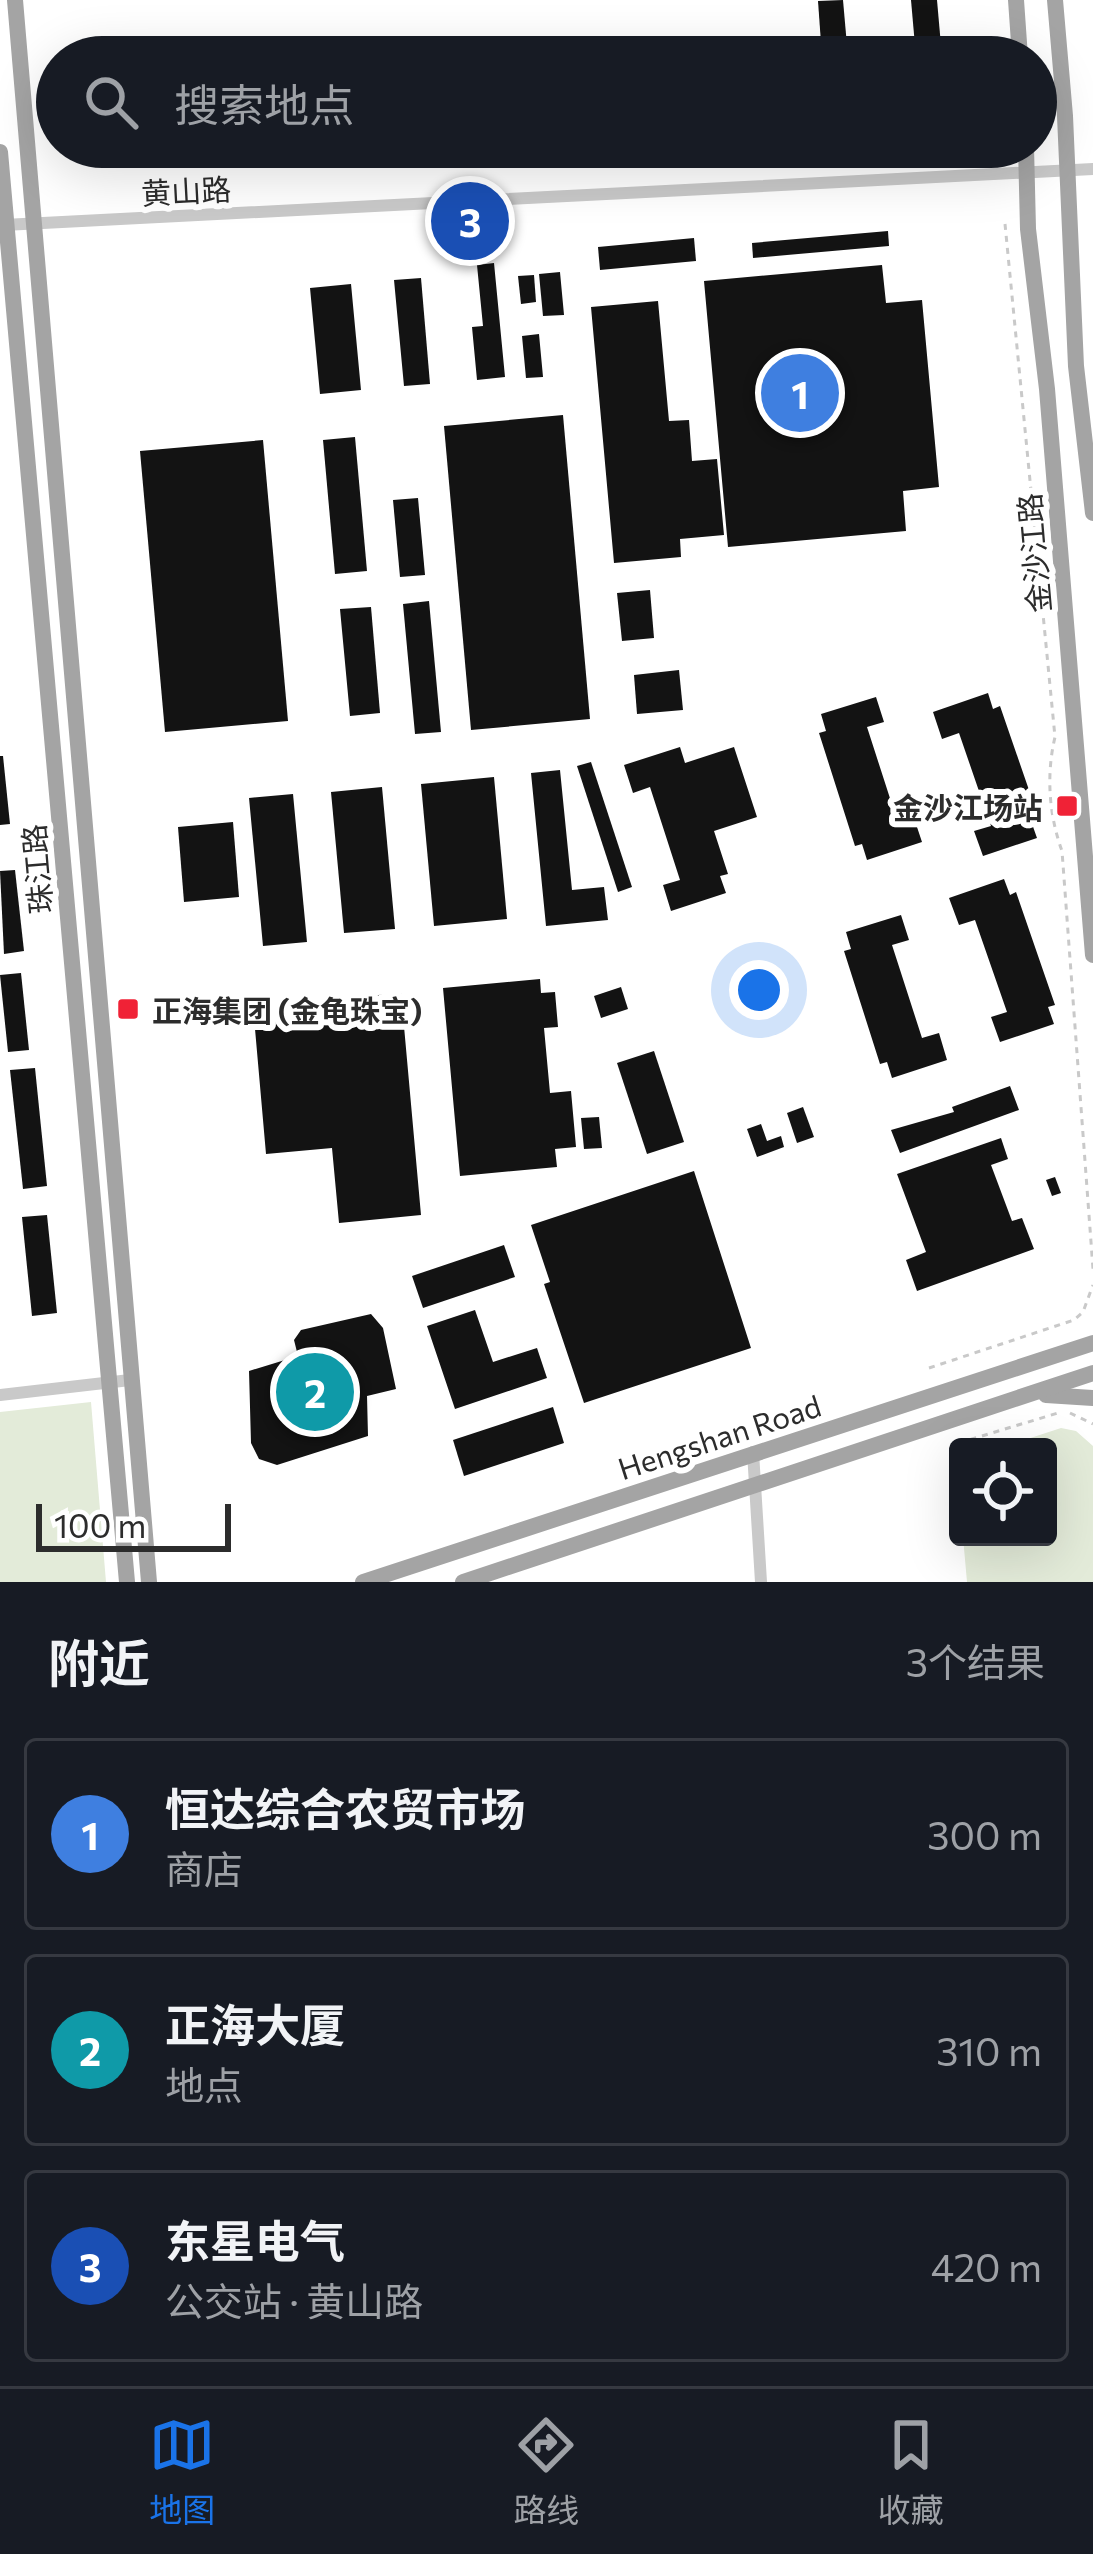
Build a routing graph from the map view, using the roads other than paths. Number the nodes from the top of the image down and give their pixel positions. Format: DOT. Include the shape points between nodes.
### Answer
graph roads {
  1 [pos="15,0"];
  2 [pos="1016,0"];
  3 [pos="1055,0"];
  4 [pos="1019,36"];
  5 [pos="0,152"];
  6 [pos="1027,168"];
  7 [pos="1093,169"];
  8 [pos="1066,172"];
  9 [pos="1027,173"];
  10 [pos="34,221"];
  11 [pos="3,225"];
  12 [pos="1093,513"];
  13 [pos="1093,955"];
  14 [pos="1093,1343"];
  15 [pos="1093,1373"];
  16 [pos="130,1380"];
  17 [pos="108,1383"];
  18 [pos="0,1395"];
  19 [pos="1027,1395"];
  20 [pos="1093,1398"];
  21 [pos="753,1452"];
  22 [pos="757,1485"];
  23 [pos="127,1582"];
  24 [pos="149,1582"];
  25 [pos="363,1582"];
  26 [pos="463,1582"];
  27 [pos="761,1582"];
  1 -- 10 [label="main road"];
  2 -- 4 [label="main road"];
  3 -- 8 [label="main road"];
  5 -- 11 [label="main road, 珠江路"];
  6 -- 9 [label="main road, 金沙江路"];
  7 -- 8 [label="street, 黄山路"];
  8 -- 9 [label="street, 黄山路"];
  8 -- 12 [label="main road"];
  9 -- 10 [label="street, 黄山路"];
  9 -- 13 [label="main road, 金沙江路"];
  10 -- 11 [label="street, 黄山路"];
  10 -- 16 [label="main road"];
  11 -- 17 [label="main road, 珠江路"];
  14 -- 21 [label="main road, Hengshan Road"];
  15 -- 19 [label="main road, Hengshan Road"];
  16 -- 17 [label="street"];
  16 -- 24 [label="main road"];
  17 -- 18 [label="street"];
  17 -- 23 [label="main road, 珠江路"];
  19 -- 20 [label="main road"];
  19 -- 22 [label="main road, Hengshan Road"];
  21 -- 22 [label="street"];
  21 -- 25 [label="main road, Hengshan Road"];
  22 -- 26 [label="main road, Hengshan Road"];
  22 -- 27 [label="street"];
}
